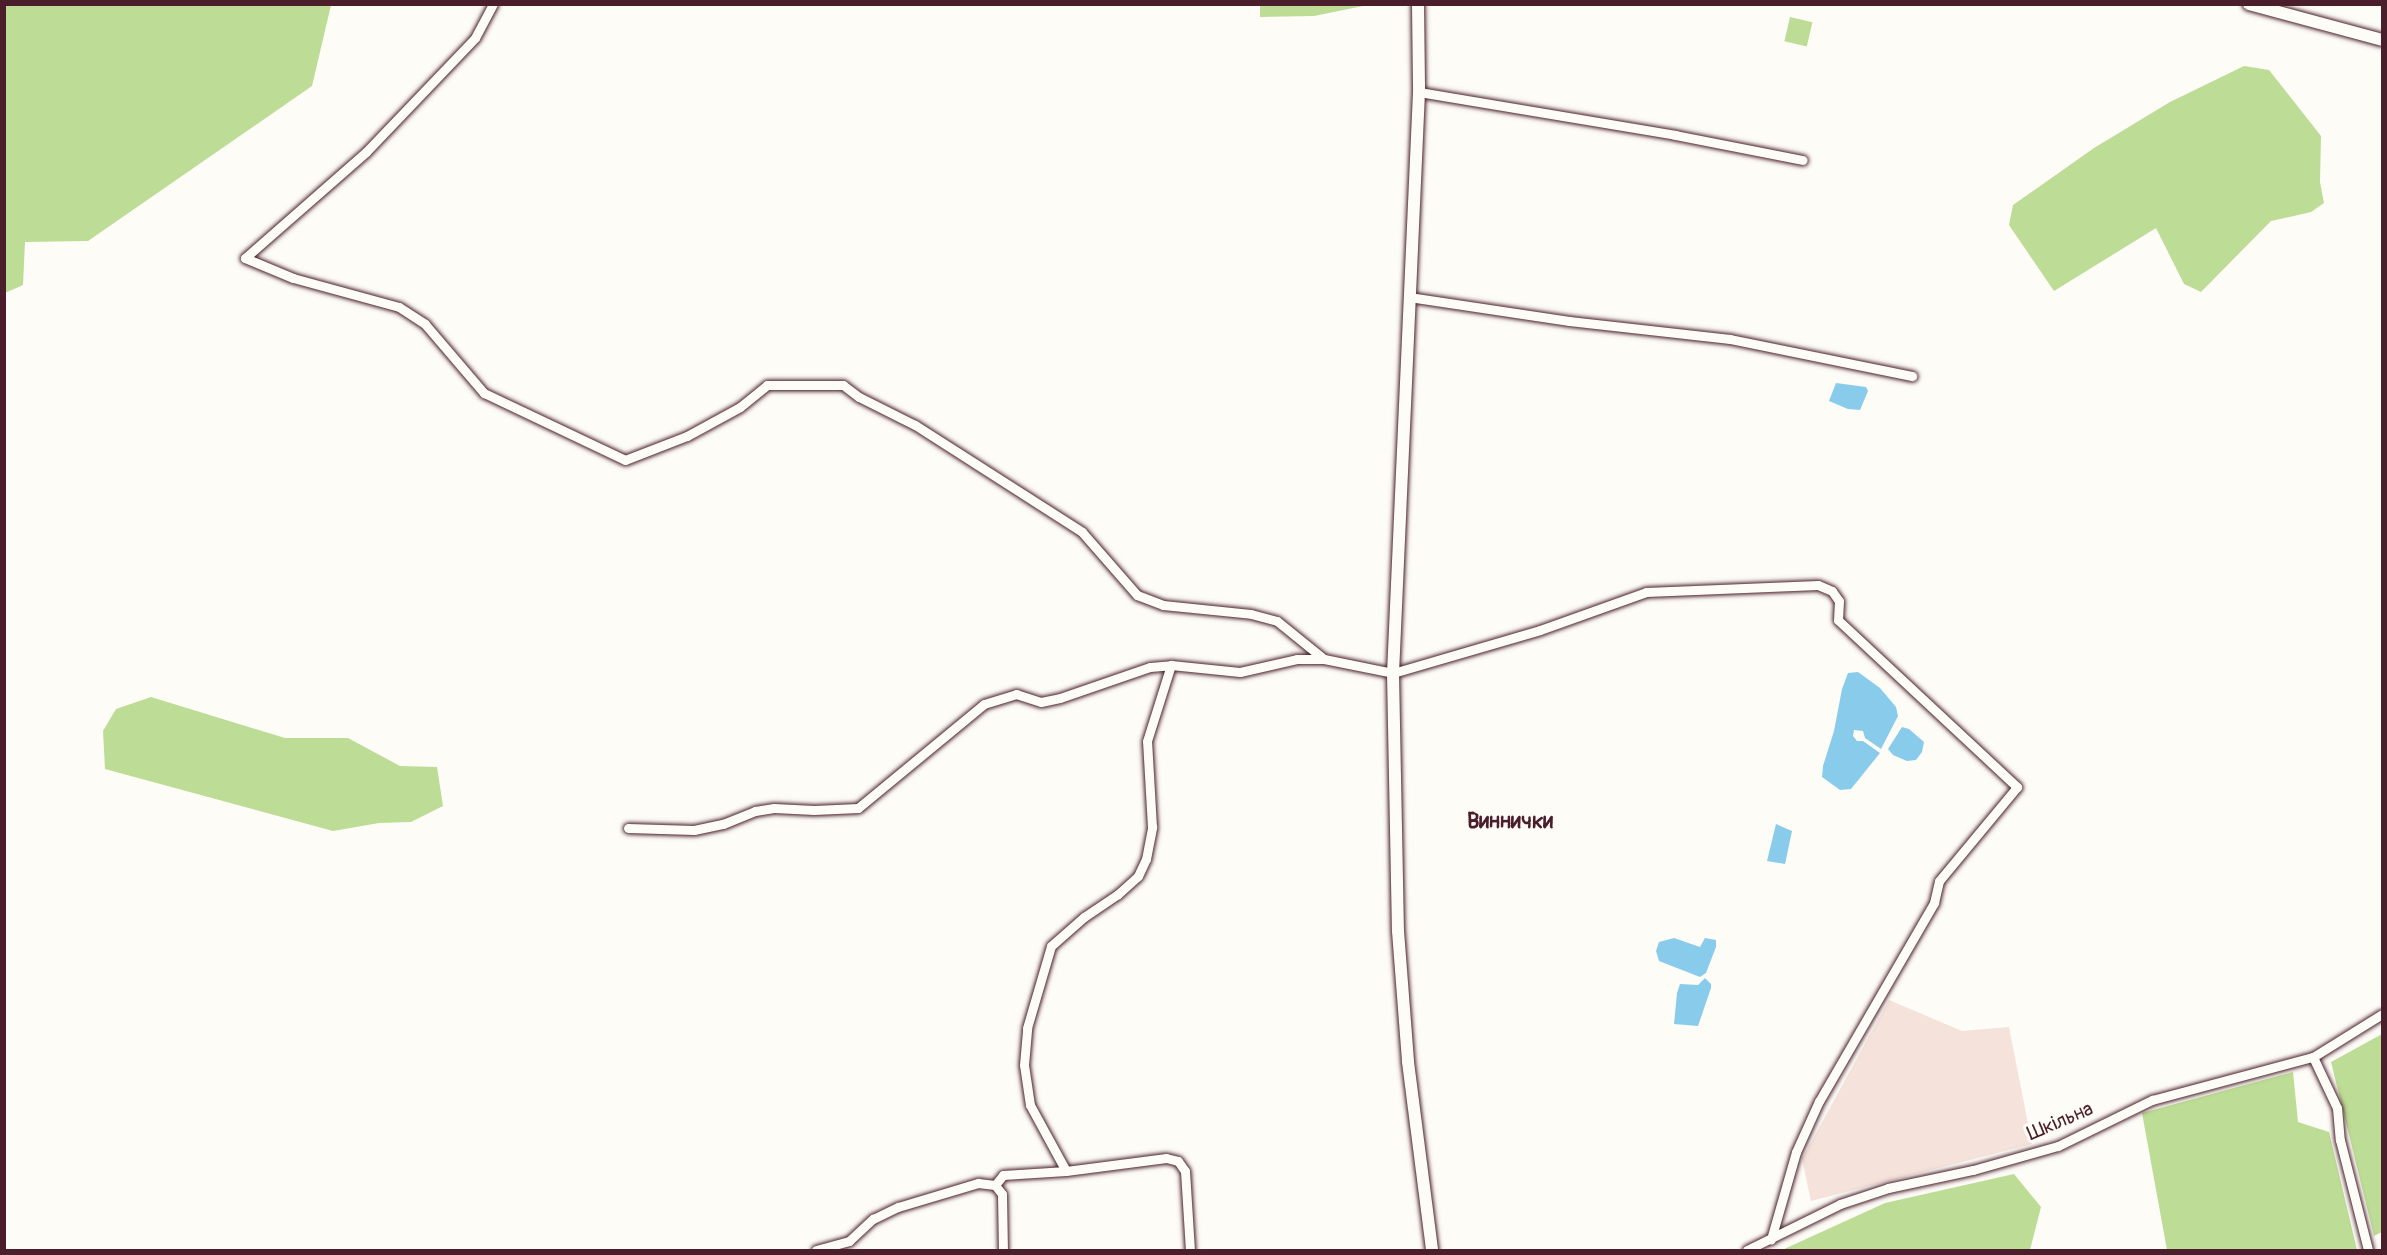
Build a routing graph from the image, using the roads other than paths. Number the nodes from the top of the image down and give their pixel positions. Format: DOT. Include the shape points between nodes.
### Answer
graph roads {
  1 [pos="493,4"];
  2 [pos="1418,4"];
  3 [pos="2249,4"];
  4 [pos="2382,40"];
  5 [pos="1419,92"];
  6 [pos="1803,160"];
  7 [pos="1409,297"];
  8 [pos="1912,376"];
  9 [pos="1324,659"];
  10 [pos="1171,665"];
  11 [pos="1393,674"];
  12 [pos="628,828"];
  13 [pos="2382,1014"];
  14 [pos="2313,1057"];
  15 [pos="1066,1171"];
  16 [pos="995,1185"];
  17 [pos="1771,1239"];
  18 [pos="816,1251"];
  19 [pos="1003,1251"];
  20 [pos="1190,1251"];
  21 [pos="1431,1251"];
  22 [pos="1747,1251"];
  23 [pos="2368,1251"];
  1 -- 9 [label="street" via="475,38 366,152 245,258 293,278 399,307 425,324 484,393 625,460 687,436 740,407 767,385 843,385 915,425 1082,532 1137,595 1163,605 1251,614 1277,621"];
  2 -- 5 [label="street"];
  3 -- 4 [label="street"];
  5 -- 6 [label="street"];
  5 -- 7 [label="street"];
  7 -- 8 [label="street" via="1569,321 1730,339"];
  7 -- 11 [label="street"];
  9 -- 10 [label="street" via="1297,659 1240,672"];
  9 -- 11 [label="street"];
  10 -- 12 [label="street" via="1124,674 1041,702 1016,694 984,704 858,808 774,808 694,830"];
  10 -- 15 [label="street" via="1147,741 1152,827 1146,859 1138,876 1051,946 1027,1028 1024,1065 1030,1105"];
  11 -- 17 [label="street" via="1540,630 1646,592 1818,585 1832,591 1839,602 1838,620 2017,787 1939,881 1934,903 1819,1101 1796,1152"];
  11 -- 21 [label="street" via="1399,943 1408,1062"];
  13 -- 14 [label="street, Шкільна"];
  14 -- 17 [label="street, Шкільна" via="2152,1100 2058,1146 1888,1188 1840,1204"];
  14 -- 23 [label="street" via="2337,1108 2340,1140"];
  15 -- 16 [label="street" via="1003,1175"];
  15 -- 20 [label="street" via="1166,1158 1178,1161 1185,1171"];
  16 -- 18 [label="street" via="978,1184 898,1207 873,1219 849,1241"];
  16 -- 19 [label="street" via="1002,1194"];
  17 -- 22 [label="street, Шкільна"];
}
